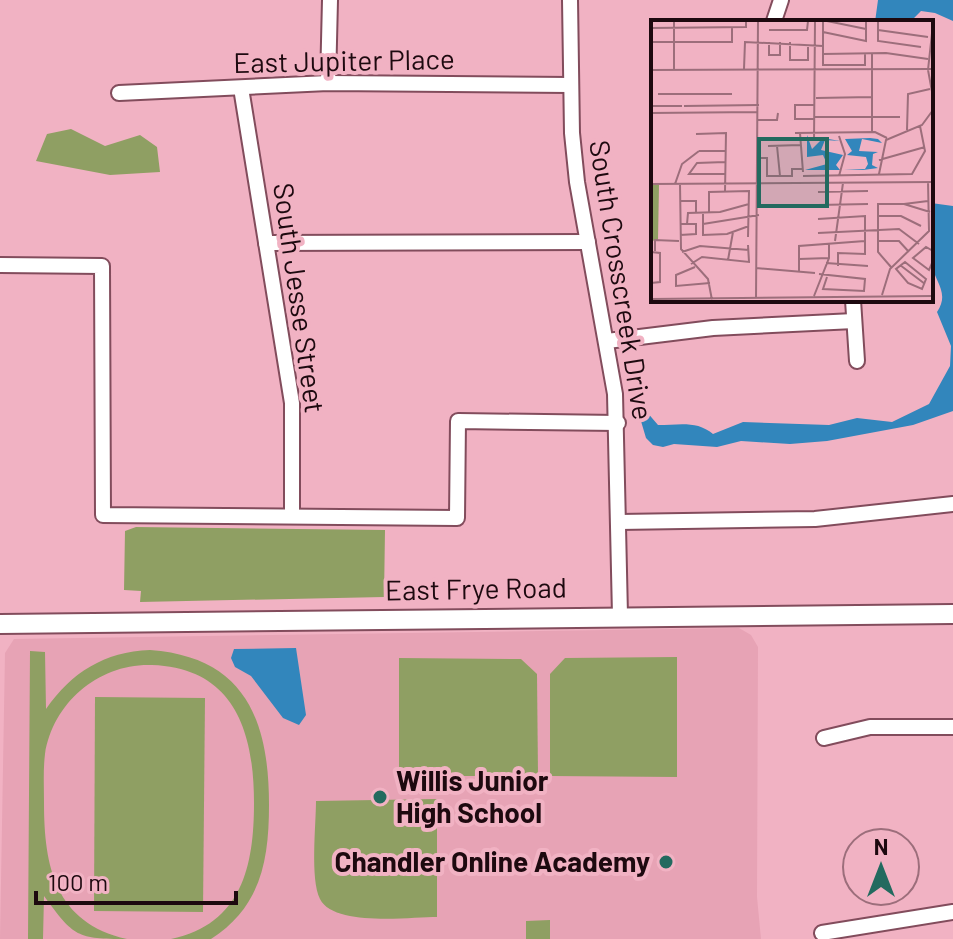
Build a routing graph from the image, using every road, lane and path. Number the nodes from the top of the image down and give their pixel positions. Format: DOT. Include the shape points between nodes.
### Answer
graph roads {
  1 [pos="330,0"];
  2 [pos="570,0"];
  3 [pos="781,0"];
  4 [pos="774,20"];
  5 [pos="328,83"];
  6 [pos="570,85"];
  7 [pos="241,88"];
  8 [pos="119,93"];
  9 [pos="588,242"];
  10 [pos="266,243"];
  11 [pos="0,265"];
  12 [pos="853,302"];
  13 [pos="854,321"];
  14 [pos="607,341"];
  15 [pos="857,361"];
  16 [pos="618,423"];
  17 [pos="953,504"];
  18 [pos="292,516"];
  19 [pos="619,522"];
  20 [pos="953,614"];
  21 [pos="620,615"];
  22 [pos="0,624"];
  23 [pos="953,727"];
  24 [pos="824,738"];
  25 [pos="953,912"];
  26 [pos="822,933"];
  1 -- 5 [label="street"];
  2 -- 6 [label="street, South Crosscreek Drive"];
  3 -- 4 [label="street"];
  5 -- 6 [label="street, East Jupiter Place"];
  5 -- 7 [label="street, East Jupiter Place"];
  6 -- 9 [label="street, South Crosscreek Drive" via="577,182"];
  7 -- 8 [label="street, East Jupiter Place"];
  7 -- 10 [label="street, South Jesse Street"];
  9 -- 10 [label="street"];
  9 -- 14 [label="street, South Crosscreek Drive"];
  10 -- 18 [label="street, South Jesse Street" via="292,403"];
  11 -- 18 [label="street" via="102,266 103,515"];
  12 -- 13 [label="street"];
  13 -- 14 [label="street" via="728,327"];
  13 -- 15 [label="street"];
  14 -- 16 [label="street, South Crosscreek Drive"];
  16 -- 18 [label="street" via="458,421 457,518"];
  16 -- 19 [label="street, South Crosscreek Drive"];
  17 -- 19 [label="street" via="815,519"];
  19 -- 21 [label="street, South Crosscreek Drive"];
  20 -- 21 [label="street, East Frye Road"];
  21 -- 22 [label="street, East Frye Road"];
  23 -- 24 [label="street" via="870,727"];
  25 -- 26 [label="street"];
}
